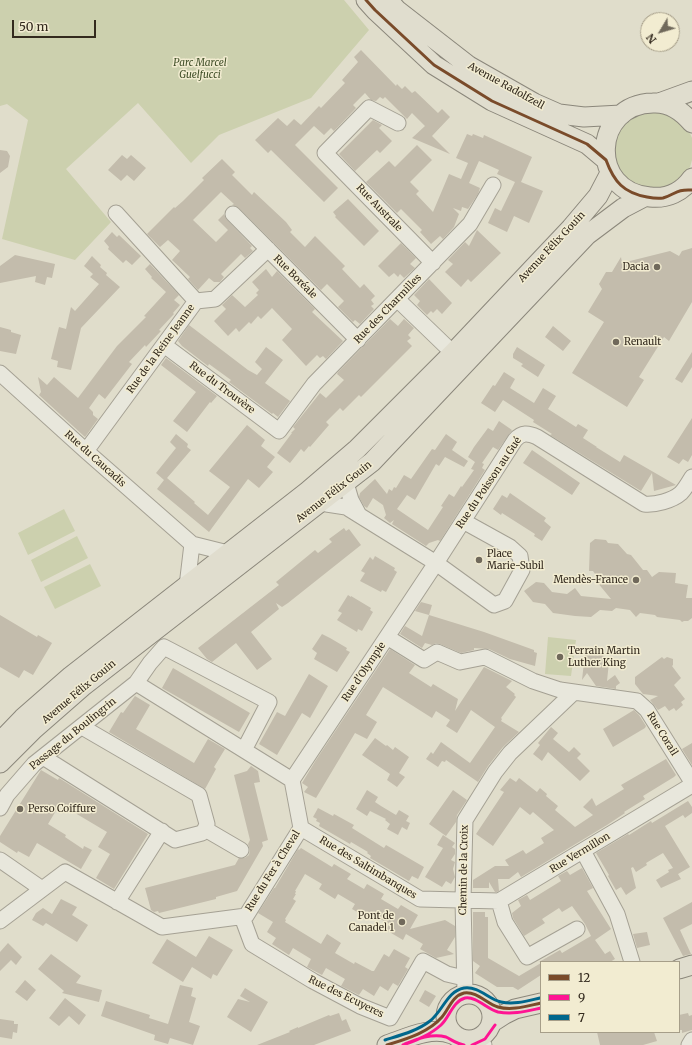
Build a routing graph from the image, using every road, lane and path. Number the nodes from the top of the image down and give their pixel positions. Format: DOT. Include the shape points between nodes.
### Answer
graph roads {
  1 [pos="366,0"];
  2 [pos="388,0"];
  3 [pos="692,91"];
  4 [pos="659,103"];
  5 [pos="621,115"];
  6 [pos="398,123"];
  7 [pos="692,123"];
  8 [pos="608,166"];
  9 [pos="492,185"];
  10 [pos="688,186"];
  11 [pos="644,197"];
  12 [pos="116,213"];
  13 [pos="233,214"];
  14 [pos="268,249"];
  15 [pos="433,262"];
  16 [pos="397,299"];
  17 [pos="196,301"];
  18 [pos="358,340"];
  19 [pos="164,345"];
  20 [pos="453,353"];
  21 [pos="0,373"];
  22 [pos="279,431"];
  23 [pos="86,451"];
  24 [pos="692,477"];
  25 [pos="346,483"];
  26 [pos="320,503"];
  27 [pos="358,514"];
  28 [pos="463,521"];
  29 [pos="192,544"];
  30 [pos="228,553"];
  31 [pos="436,563"];
  32 [pos="187,586"];
  33 [pos="159,627"];
  34 [pos="387,637"];
  35 [pos="164,647"];
  36 [pos="136,683"];
  37 [pos="574,692"];
  38 [pos="82,726"];
  39 [pos="0,742"];
  40 [pos="244,750"];
  41 [pos="43,757"];
  42 [pos="0,763"];
  43 [pos="292,780"];
  44 [pos="692,784"];
  45 [pos="0,808"];
  46 [pos="205,828"];
  47 [pos="301,828"];
  48 [pos="162,831"];
  49 [pos="241,850"];
  50 [pos="583,852"];
  51 [pos="0,860"];
  52 [pos="42,889"];
  53 [pos="463,900"];
  54 [pos="499,901"];
  55 [pos="117,902"];
  56 [pos="242,917"];
  57 [pos="0,921"];
  58 [pos="577,929"];
  59 [pos="632,961"];
  60 [pos="692,965"];
  61 [pos="680,968"];
  62 [pos="465,986"];
  63 [pos="486,1001"];
  64 [pos="540,1003"];
  65 [pos="515,1009"];
  66 [pos="446,1012"];
  67 [pos="491,1023"];
  68 [pos="423,1033"];
  69 [pos="452,1034"];
  70 [pos="692,1040"];
  71 [pos="482,1041"];
  72 [pos="387,1045"];
  73 [pos="689,1045"];
  1 -- 8 [label="main road, Avenue Radolfzell" via="434,65 492,101 587,144"];
  2 -- 5 [label="main road, Avenue Radolfzell" via="397,10 469,66 534,102 559,114 584,117"];
  3 -- 4 [label="main road"];
  4 -- 5 [label="main road" via="645,103 632,107"];
  4 -- 7 [label="main road" via="678,109"];
  5 -- 8 [label="main road" via="607,135 605,147"];
  6 -- 15 [label="street, Rue Australe" via="369,108 326,153"];
  8 -- 11 [label="main road, Avenue Radolfzell" via="615,180 625,189"];
  8 -- 20 [label="main road, Avenue Félix Gouin" via="598,196"];
  9 -- 15 [label="street, Rue des Charmilles" via="470,224"];
  10 -- 11 [label="main road" via="661,198"];
  11 -- 25 [label="main road, Avenue Félix Gouin" via="619,211 587,235 372,462"];
  12 -- 17 [label="street"];
  13 -- 14 [label="street, Rue Boréale"];
  14 -- 17 [label="street, Rue de la Reine Jeanne" via="215,299"];
  14 -- 18 [label="street, Rue Boréale"];
  15 -- 16 [label="street, Rue des Charmilles"];
  16 -- 18 [label="street, Rue des Charmilles"];
  16 -- 20 [label="street"];
  17 -- 19 [label="street, Rue de la Reine Jeanne"];
  18 -- 22 [label="street, Rue des Charmilles" via="314,384"];
  19 -- 22 [label="street, Rue du Trouvère"];
  19 -- 23 [label="street, Rue de la Reine Jeanne"];
  20 -- 30 [label="main road, Avenue Félix Gouin" via="357,449"];
  21 -- 23 [label="street, Rue du Caucadis"];
  23 -- 29 [label="street, Rue du Caucadis"];
  24 -- 28 [label="street, Rue du Poisson au Gué" via="682,492 675,497 651,505 644,504 537,437 524,433 515,440"];
  25 -- 26 [label="main road, Avenue Félix Gouin"];
  25 -- 27 [label="street"];
  26 -- 27 [label="street" via="346,507"];
  26 -- 33 [label="main road, Avenue Félix Gouin"];
  27 -- 31 [label="street"];
  28 -- 31 [label="street, Rue du Poisson au Gué"];
  28 -- 31 [label="street" via="510,547 520,556 522,570 505,601 494,605"];
  29 -- 30 [label="street, Rue du Caucadis"];
  29 -- 32 [label="street"];
  30 -- 32 [label="main road, Avenue Félix Gouin"];
  31 -- 34 [label="street, Rue d'Olympie"];
  32 -- 39 [label="main road, Avenue Félix Gouin" via="71,676"];
  33 -- 35 [label="street"];
  33 -- 42 [label="main road, Avenue Félix Gouin" via="82,687"];
  34 -- 37 [label="street, Rue Corail" via="424,660 437,652 460,662 486,657 532,681"];
  34 -- 43 [label="street, Rue d'Olympie"];
  35 -- 36 [label="street, Passage du Boulingrin"];
  35 -- 40 [label="street" via="270,702"];
  36 -- 38 [label="street, Passage du Boulingrin"];
  36 -- 40 [label="street"];
  37 -- 44 [label="street, Rue Corail" via="637,701 647,710"];
  37 -- 53 [label="street, Chemin de la Croix" via="510,753 465,820"];
  38 -- 41 [label="street, Passage du Boulingrin"];
  38 -- 46 [label="street" via="199,795 207,824"];
  40 -- 43 [label="street"];
  41 -- 45 [label="street, Passage du Boulingrin" via="7,795"];
  41 -- 48 [label="street"];
  43 -- 47 [label="street, Rue du Fer à Cheval"];
  44 -- 50 [label="street, Rue Vermillon"];
  46 -- 48 [label="street" via="202,833 175,840"];
  46 -- 49 [label="street"];
  47 -- 53 [label="street, Rue des Saltimbanques" via="420,899"];
  47 -- 56 [label="street, Rue du Fer à Cheval" via="246,916"];
  48 -- 55 [label="street"];
  50 -- 54 [label="street, Rue Vermillon"];
  50 -- 59 [label="street" via="617,914"];
  51 -- 52 [label="street"];
  52 -- 55 [label="street, Rue du Fer à Cheval" via="64,872"];
  52 -- 57 [label="street, Rue du Fer à Cheval"];
  53 -- 54 [label="street"];
  53 -- 62 [label="street, Chemin de la Croix"];
  54 -- 58 [label="street" via="505,922 527,957"];
  55 -- 56 [label="street, Rue du Fer à Cheval" via="162,927"];
  56 -- 62 [label="street, Rue des Ecuyeres" via="252,944 313,981 360,1006 390,1018 423,961"];
  60 -- 61 [label="main road"];
  62 -- 63 [label="main road"];
  62 -- 66 [label="main road" via="448,1005"];
  63 -- 65 [label="main road" via="503,1008"];
  63 -- 67 [label="main road" via="492,1016"];
  64 -- 65 [label="main road"];
  65 -- 67 [label="main road"];
  66 -- 68 [label="main road"];
  66 -- 69 [label="main road" via="445,1020"];
  67 -- 71 [label="main road"];
  68 -- 69 [label="main road" via="438,1031"];
  68 -- 72 [label="main road"];
  69 -- 71 [label="main road" via="465,1040"];
  70 -- 73 [label="street"];
}
